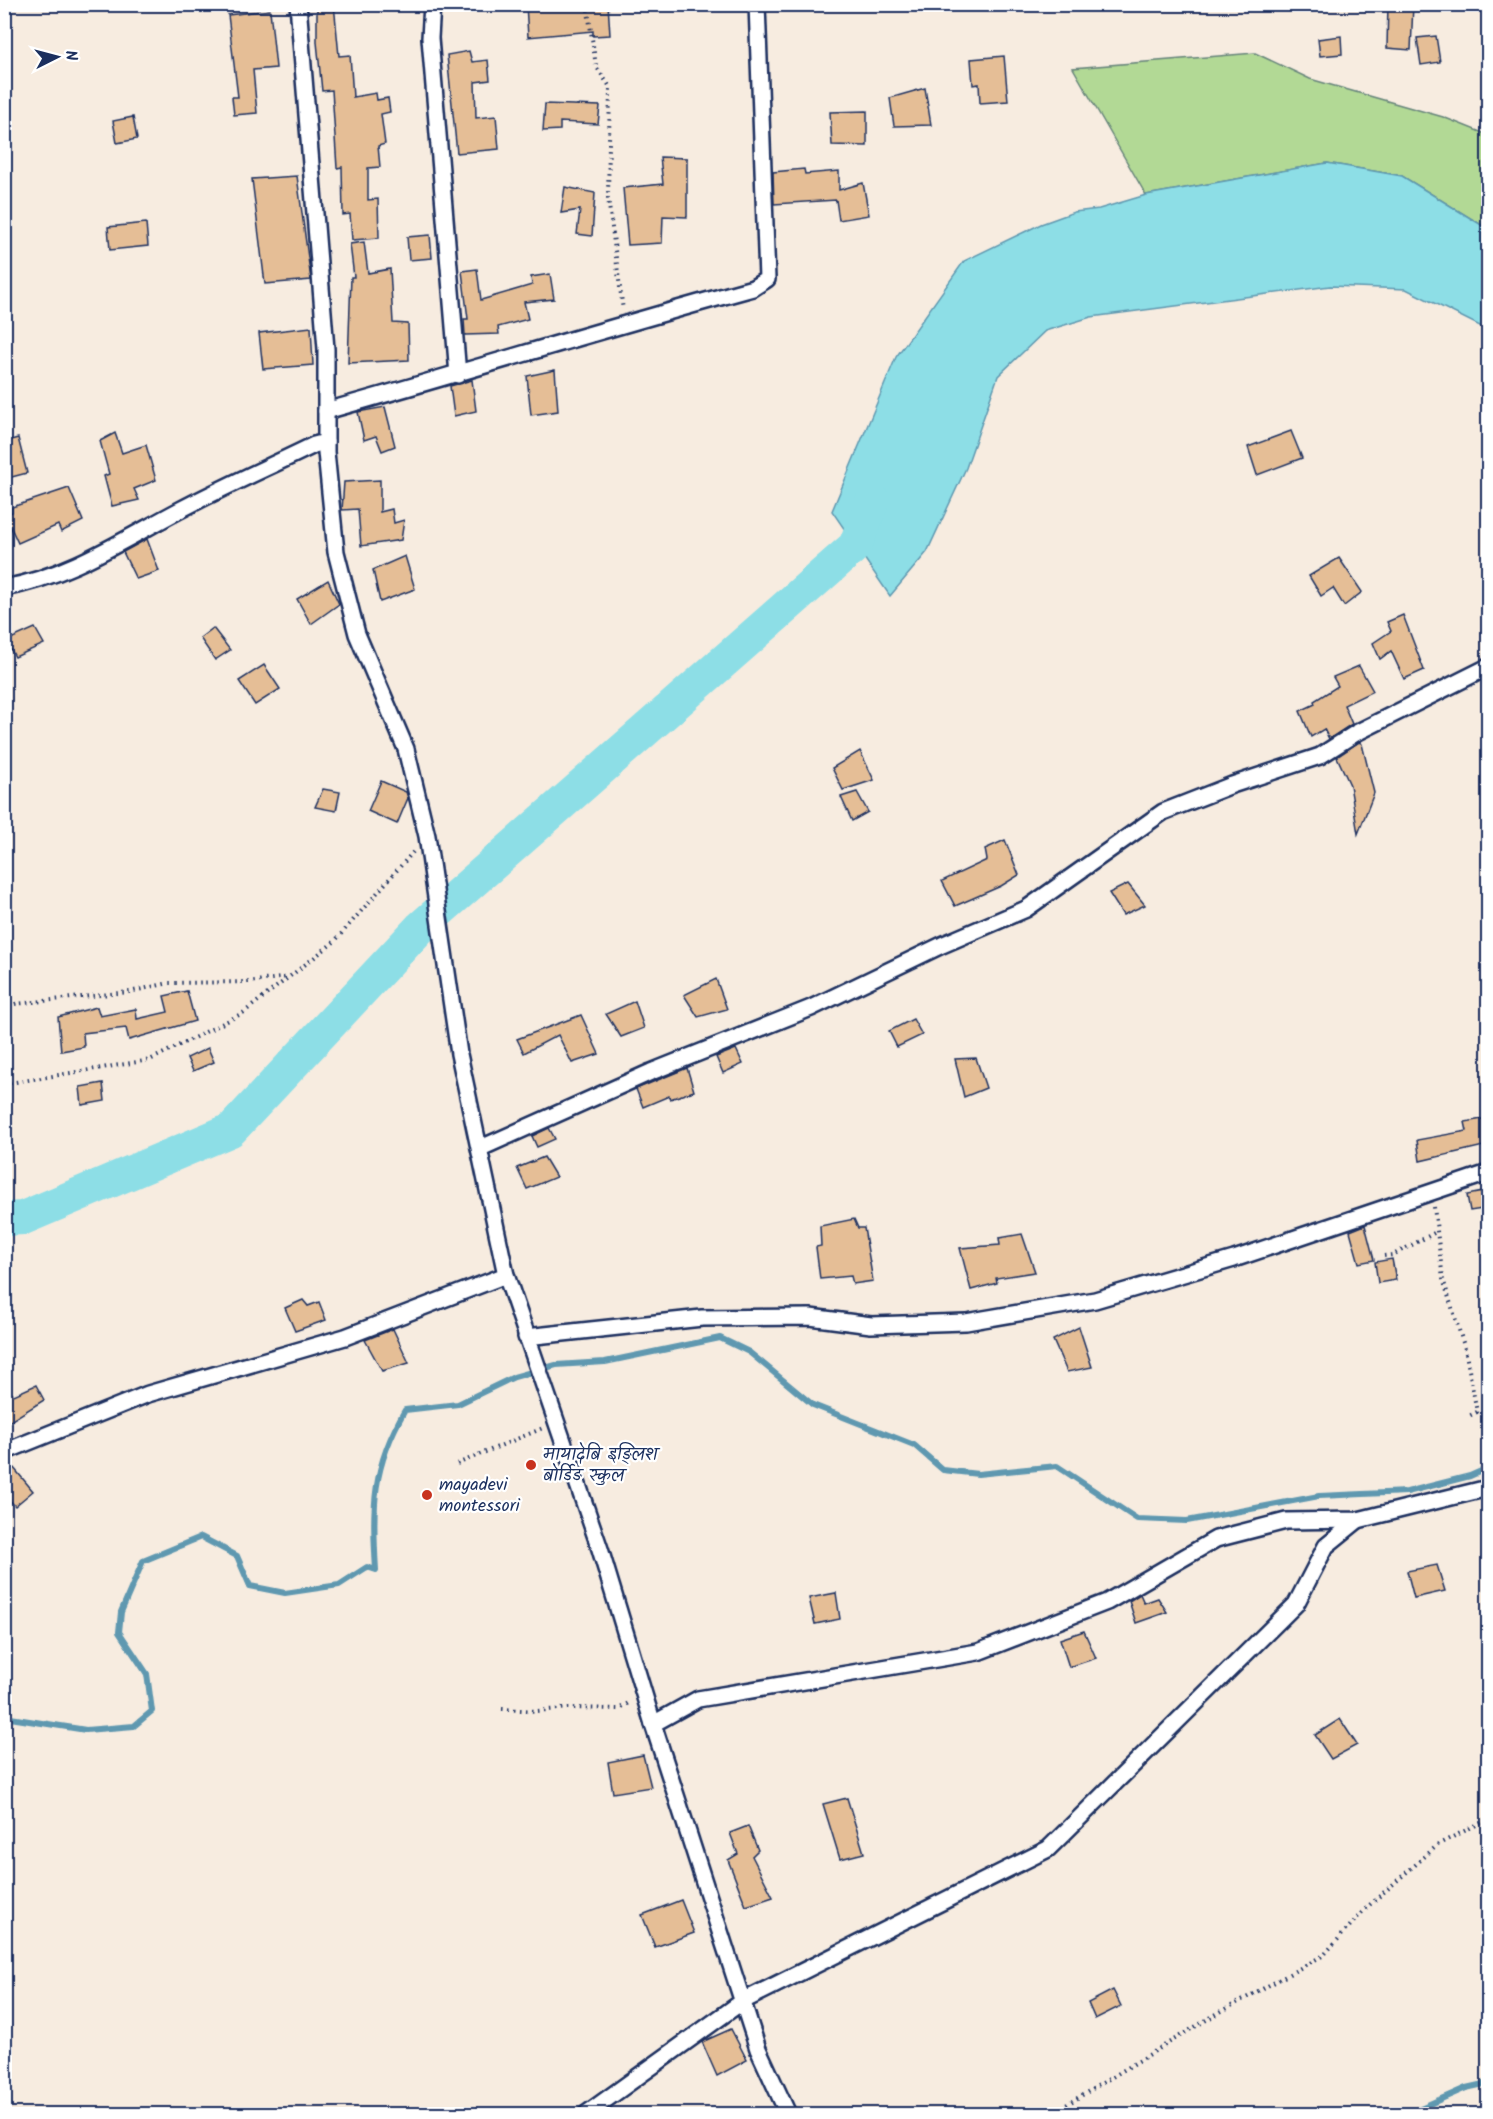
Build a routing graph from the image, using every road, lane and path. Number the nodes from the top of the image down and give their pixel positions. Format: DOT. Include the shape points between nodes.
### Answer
graph roads {
  1 [pos="298,4"];
  2 [pos="432,4"];
  3 [pos="587,4"];
  4 [pos="757,4"];
  5 [pos="625,323"];
  6 [pos="458,375"];
  7 [pos="326,411"];
  8 [pos="326,442"];
  9 [pos="4,588"];
  10 [pos="1488,667"];
  11 [pos="428,836"];
  12 [pos="289,977"];
  13 [pos="4,1009"];
  14 [pos="4,1084"];
  15 [pos="481,1148"];
  16 [pos="1488,1173"];
  17 [pos="1430,1192"];
  18 [pos="1436,1232"];
  19 [pos="1384,1256"];
  20 [pos="506,1275"];
  21 [pos="526,1336"];
  22 [pos="1467,1416"];
  23 [pos="555,1424"];
  24 [pos="4,1452"];
  25 [pos="457,1464"];
  26 [pos="1488,1488"];
  27 [pos="1358,1520"];
  28 [pos="644,1694"];
  29 [pos="502,1709"];
  30 [pos="653,1724"];
  31 [pos="1488,1819"];
  32 [pos="743,2001"];
  33 [pos="586,2115"];
  34 [pos="788,2115"];
  35 [pos="1051,2115"];
  1 -- 7 [label="street" via="326,349"];
  2 -- 6 [label="street" via="430,38"];
  3 -- 5 [label="path" via="596,66 610,87 609,198"];
  4 -- 5 [label="street" via="767,279 753,288"];
  5 -- 6 [label="street"];
  6 -- 7 [label="street"];
  7 -- 8 [label="street"];
  8 -- 9 [label="street" via="181,509 105,551 33,583"];
  8 -- 11 [label="street" via="336,552 357,634 406,749"];
  10 -- 15 [label="street" via="1356,733 1320,756 1163,812 1026,909 810,1008 651,1072"];
  11 -- 12 [label="path" via="334,942"];
  11 -- 15 [label="street" via="459,1054"];
  12 -- 13 [label="path" via="169,983 129,992 15,1004"];
  12 -- 14 [label="path" via="243,1013 150,1060"];
  15 -- 20 [label="street"];
  16 -- 17 [label="street"];
  17 -- 18 [label="path"];
  17 -- 21 [label="street" via="1234,1259 1095,1300 966,1322 871,1325 810,1317 702,1318"];
  18 -- 19 [label="path"];
  18 -- 22 [label="path" via="1443,1278 1465,1349 1477,1412"];
  20 -- 21 [label="street"];
  20 -- 24 [label="street" via="345,1337 147,1394"];
  21 -- 23 [label="street"];
  23 -- 25 [label="path"];
  23 -- 28 [label="street" via="600,1549"];
  26 -- 27 [label="street"];
  27 -- 30 [label="street" via="1286,1521 1216,1539 1107,1602 978,1652 698,1699"];
  27 -- 32 [label="street" via="1326,1546 1296,1604 1048,1850"];
  28 -- 29 [label="path" via="619,1708"];
  28 -- 30 [label="street"];
  30 -- 32 [label="street"];
  31 -- 35 [label="path" via="1439,1844 1366,1908 1324,1955 1213,2016"];
  32 -- 33 [label="street"];
  32 -- 34 [label="street" via="758,2049"];
}
